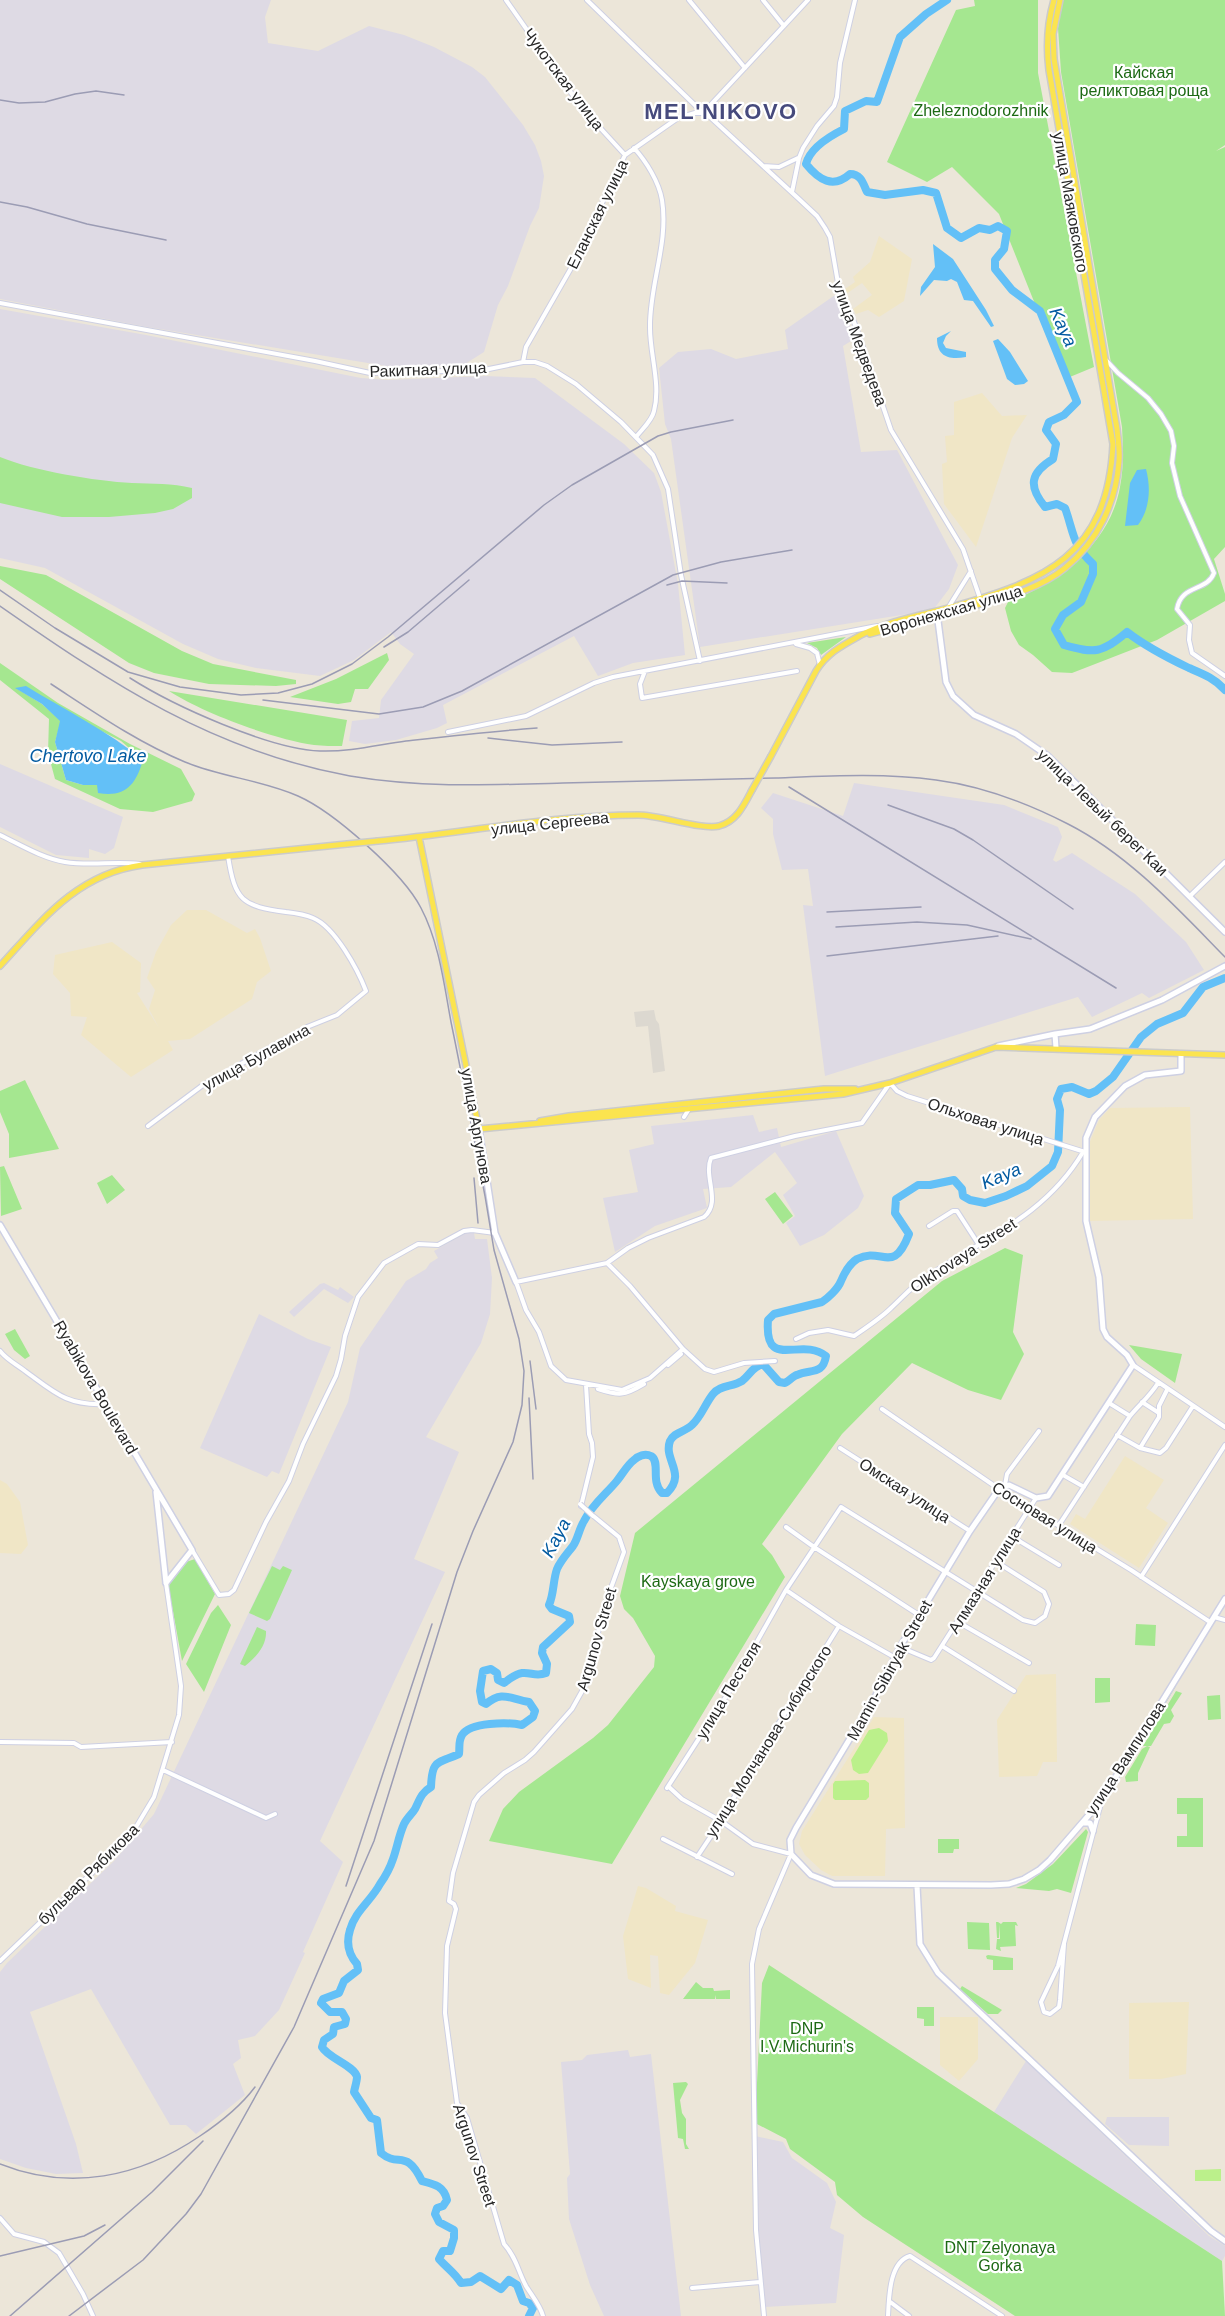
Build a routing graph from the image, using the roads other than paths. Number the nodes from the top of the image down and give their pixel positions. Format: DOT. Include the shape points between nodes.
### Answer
graph roads {
  1 [pos="506,0"];
  2 [pos="587,0"];
  3 [pos="689,0"];
  4 [pos="763,0"];
  5 [pos="808,0"];
  6 [pos="855,0"];
  7 [pos="1054,0"];
  8 [pos="1059,0"];
  9 [pos="784,26"];
  10 [pos="745,68"];
  11 [pos="703,113"];
  12 [pos="634,148"];
  13 [pos="625,155"];
  14 [pos="799,158"];
  15 [pos="762,165"];
  16 [pos="792,192"];
  17 [pos="0,303"];
  18 [pos="1105,359"];
  19 [pos="523,362"];
  20 [pos="636,437"];
  21 [pos="1067,555"];
  22 [pos="971,571"];
  23 [pos="981,601"];
  24 [pos="948,608"];
  25 [pos="938,613"];
  26 [pos="881,625"];
  27 [pos="843,633"];
  28 [pos="857,637"];
  29 [pos="795,643"];
  30 [pos="700,661"];
  31 [pos="820,664"];
  32 [pos="645,670"];
  33 [pos="797,671"];
  34 [pos="1224,675"];
  35 [pos="448,732"];
  36 [pos="0,835"];
  37 [pos="419,837"];
  38 [pos="228,856"];
  39 [pos="1225,862"];
  40 [pos="142,865"];
  41 [pos="1190,896"];
  42 [pos="1225,932"];
  43 [pos="0,966"];
  44 [pos="1225,966"];
  45 [pos="1055,1034"];
  46 [pos="996,1047"];
  47 [pos="1056,1048"];
  48 [pos="1181,1054"];
  49 [pos="1225,1054"];
  50 [pos="890,1083"];
  51 [pos="857,1089"];
  52 [pos="689,1109"];
  53 [pos="684,1117"];
  54 [pos="529,1123"];
  55 [pos="148,1126"];
  56 [pos="479,1129"];
  57 [pos="1084,1152"];
  58 [pos="0,1225"];
  59 [pos="929,1226"];
  60 [pos="495,1233"];
  61 [pos="979,1245"];
  62 [pos="607,1263"];
  63 [pos="516,1282"];
  64 [pos="796,1339"];
  65 [pos="683,1349"];
  66 [pos="0,1351"];
  67 [pos="775,1361"];
  68 [pos="1133,1365"];
  69 [pos="1158,1383"];
  70 [pos="585,1385"];
  71 [pos="1167,1390"];
  72 [pos="1142,1402"];
  73 [pos="1109,1403"];
  74 [pos="106,1404"];
  75 [pos="1193,1407"];
  76 [pos="882,1408"];
  77 [pos="1159,1413"];
  78 [pos="1130,1416"];
  79 [pos="1225,1427"];
  80 [pos="1038,1431"];
  81 [pos="1117,1435"];
  82 [pos="1225,1445"];
  83 [pos="840,1448"];
  84 [pos="1140,1448"];
  85 [pos="1063,1475"];
  86 [pos="1005,1485"];
  87 [pos="1084,1487"];
  88 [pos="999,1488"];
  89 [pos="156,1490"];
  90 [pos="1036,1498"];
  91 [pos="1030,1507"];
  92 [pos="593,1516"];
  93 [pos="1059,1525"];
  94 [pos="786,1527"];
  95 [pos="970,1531"];
  96 [pos="1011,1536"];
  97 [pos="814,1548"];
  98 [pos="192,1550"];
  99 [pos="995,1560"];
  100 [pos="1059,1565"];
  101 [pos="945,1573"];
  102 [pos="1141,1577"];
  103 [pos="166,1583"];
  104 [pos="786,1590"];
  105 [pos="978,1591"];
  106 [pos="1225,1599"];
  107 [pos="919,1614"];
  108 [pos="1214,1617"];
  109 [pos="1225,1620"];
  110 [pos="958,1622"];
  111 [pos="1210,1622"];
  112 [pos="839,1626"];
  113 [pos="900,1647"];
  114 [pos="942,1647"];
  115 [pos="894,1657"];
  116 [pos="1029,1663"];
  117 [pos="1014,1690"];
  118 [pos="0,1742"];
  119 [pos="172,1742"];
  120 [pos="163,1770"];
  121 [pos="1101,1801"];
  122 [pos="275,1814"];
  123 [pos="721,1821"];
  124 [pos="1082,1823"];
  125 [pos="1093,1831"];
  126 [pos="663,1839"];
  127 [pos="791,1854"];
  128 [pos="697,1857"];
  129 [pos="732,1874"];
  130 [pos="917,1886"];
  131 [pos="1064,1944"];
  132 [pos="0,1961"];
  133 [pos="0,2218"];
  134 [pos="1225,2241"];
  135 [pos="760,2282"];
  136 [pos="692,2288"];
  137 [pos="889,2301"];
  138 [pos="93,2316"];
  139 [pos="543,2316"];
  140 [pos="764,2316"];
  141 [pos="888,2316"];
  142 [pos="909,2316"];
  143 [pos="1002,2316"];
  1 -- 13 [label="street, Чукотская улица" via="581,107"];
  2 -- 11 [label="street, улица Медведева"];
  3 -- 10 [label="street"];
  4 -- 9 [label="street"];
  5 -- 9 [label="street"];
  6 -- 14 [label="street" via="840,63 837,97"];
  7 -- 21 [label="main road, улица Маяковского" via="1047,40 1049,70 1102,369 1112,463 1102,507 1087,536"];
  8 -- 18 [label="main road" via="1053,34 1054,59"];
  9 -- 10 [label="street"];
  10 -- 11 [label="street"];
  11 -- 12 [label="street, Еланская улица" via="678,118"];
  11 -- 15 [label="street, улица Медведева"];
  12 -- 13 [label="street, Еланская улица"];
  12 -- 20 [label="street" via="658,186 663,223 650,329 655,408"];
  13 -- 19 [label="street, Еланская улица" via="581,249 526,347"];
  14 -- 15 [label="street" via="779,167"];
  14 -- 16 [label="street"];
  15 -- 16 [label="street, улица Медведева"];
  16 -- 22 [label="street, улица Медведева" via="817,216 830,237 838,283 891,430 963,549"];
  17 -- 19 [label="street, Ракитная улица" via="370,373 484,370"];
  18 -- 23 [label="main road, Воронежская улица" via="1119,460 1109,511 1092,541 1064,569 1033,586"];
  18 -- 34 [label="street" via="1148,398 1171,431 1172,463 1180,496 1214,573 1182,595 1177,609 1190,625 1192,653"];
  19 -- 20 [label="street, Ракитная улица" via="535,362 563,375"];
  20 -- 30 [label="street, Ракитная улица" via="652,455 668,489"];
  21 -- 23 [label="main road, Воронежская улица" via="1043,574"];
  22 -- 23 [label="street, улица Медведева"];
  22 -- 24 [label="street"];
  23 -- 24 [label="main road, Воронежская улица"];
  23 -- 25 [label="main road, Воронежская улица"];
  24 -- 25 [label="main road, Воронежская улица"];
  25 -- 26 [label="main road, Воронежская улица"];
  25 -- 28 [label="main road, Воронежская улица"];
  25 -- 41 [label="street, улица Левый берег Каи" via="946,682 953,696 974,715 1016,734 1048,756"];
  26 -- 27 [label="street"];
  26 -- 28 [label="main road, Воронежская улица"];
  27 -- 28 [label="street, Воронежская улица"];
  27 -- 29 [label="street, Воронежская улица"];
  28 -- 31 [label="main road, улица Сергеева"];
  29 -- 30 [label="street, Воронежская улица"];
  29 -- 31 [label="street" via="817,653"];
  30 -- 32 [label="street, Воронежская улица"];
  31 -- 37 [label="main road, улица Сергеева, bridge" via="739,813 731,820 717,826 638,815"];
  32 -- 33 [label="street" via="640,684 642,698"];
  32 -- 35 [label="street, Воронежская улица" via="594,683 526,716"];
  36 -- 40 [label="street" via="68,863"];
  37 -- 38 [label="main road, улица Сергеева, bridge"];
  37 -- 56 [label="main road, улица Аргунова"];
  38 -- 40 [label="main road, улица Сергеева"];
  38 -- 55 [label="street, улица Булавина" via="232,879 246,903 319,921 360,975 366,991 337,1015 307,1027 203,1085"];
  39 -- 41 [label="street"];
  40 -- 43 [label="main road" via="113,871 74,891"];
  41 -- 42 [label="street, улица Левый берег Каи"];
  44 -- 45 [label="street" via="1162,1000 1090,1029"];
  45 -- 46 [label="street"];
  45 -- 47 [label="street"];
  46 -- 47 [label="main road"];
  46 -- 50 [label="main road"];
  47 -- 48 [label="main road"];
  48 -- 49 [label="main road"];
  48 -- 57 [label="street" via="1181,1071 1145,1075 1125,1086 1102,1107 1090,1127"];
  50 -- 51 [label="main road"];
  50 -- 57 [label="street, Ольховая улица" via="907,1096"];
  50 -- 62 [label="street" via="862,1123 711,1158 709,1213 628,1248"];
  51 -- 52 [label="main road"];
  51 -- 54 [label="main road" via="703,1101"];
  52 -- 53 [label="street"];
  52 -- 54 [label="main road"];
  54 -- 56 [label="main road"];
  56 -- 60 [label="street, улица Аргунова"];
  57 -- 61 [label="street, Olkhovaya Street" via="1069,1175 1042,1203"];
  57 -- 68 [label="street" via="1086,1221 1100,1277 1103,1329"];
  58 -- 74 [label="street, Ryabikova Boulevard"];
  59 -- 61 [label="street" via="957,1211"];
  60 -- 63 [label="street, улица Аргунова"];
  60 -- 98 [label="street" via="464,1231 438,1245 418,1244 384,1263 358,1297 336,1376 234,1590 219,1594"];
  61 -- 64 [label="street, Olkhovaya Street" via="924,1278 854,1336 828,1330"];
  62 -- 63 [label="street"];
  62 -- 65 [label="street"];
  63 -- 70 [label="street, улица Аргунова" via="550,1366 566,1380"];
  65 -- 67 [label="street" via="705,1370 714,1372 744,1363"];
  65 -- 70 [label="street, улица Аргунова" via="649,1380 625,1394"];
  66 -- 74 [label="street" via="56,1395 87,1405"];
  68 -- 69 [label="street"];
  68 -- 73 [label="street, Алмазная улица"];
  69 -- 71 [label="street"];
  69 -- 72 [label="street"];
  70 -- 92 [label="street, bridge" via="592,1452 580,1504"];
  70 -- 92 [label="street, bridge" via="593,1457 581,1506"];
  71 -- 75 [label="street"];
  71 -- 77 [label="street"];
  72 -- 77 [label="street"];
  72 -- 78 [label="street"];
  73 -- 78 [label="street"];
  73 -- 85 [label="street, Алмазная улица"];
  74 -- 89 [label="street, Ryabikova Boulevard"];
  75 -- 79 [label="street"];
  75 -- 84 [label="street" via="1160,1453"];
  76 -- 88 [label="street, Сосновая улица"];
  77 -- 84 [label="street"];
  78 -- 81 [label="street"];
  80 -- 86 [label="street" via="1007,1474"];
  81 -- 84 [label="street"];
  81 -- 87 [label="street"];
  82 -- 102 [label="street"];
  83 -- 95 [label="street, Омская улица"];
  85 -- 87 [label="street"];
  85 -- 90 [label="street, Алмазная улица" via="1048,1496"];
  86 -- 88 [label="street"];
  86 -- 90 [label="street"];
  87 -- 93 [label="street"];
  88 -- 91 [label="street, Сосновая улица"];
  88 -- 95 [label="street, Mamin-Sibiryak Street"];
  89 -- 98 [label="street, Ryabikova Boulevard"];
  89 -- 103 [label="street"];
  90 -- 91 [label="street, Алмазная улица"];
  91 -- 93 [label="street, Сосновая улица"];
  91 -- 96 [label="street, Алмазная улица"];
  92 -- 139 [label="street, Argunov Street" via="619,1537 624,1552 604,1606 586,1684 572,1709 534,1752 504,1773 474,1802 449,1901 456,1909 447,1946 445,2013 457,2103 466,2118 504,2244 514,2254"];
  93 -- 102 [label="street, Сосновая улица"];
  94 -- 97 [label="street"];
  95 -- 101 [label="street, Mamin-Sibiryak Street"];
  96 -- 99 [label="street, Алмазная улица"];
  96 -- 100 [label="street"];
  97 -- 101 [label="street, улица Пестеля" via="841,1507"];
  97 -- 104 [label="street, улица Пестеля"];
  97 -- 107 [label="street"];
  98 -- 103 [label="street"];
  99 -- 105 [label="street, Алмазная улица"];
  99 -- 105 [label="street" via="1044,1592 1049,1604 1045,1616 1035,1623 1023,1620"];
  101 -- 105 [label="street"];
  101 -- 107 [label="street, Mamin-Sibiryak Street"];
  102 -- 111 [label="street, Сосновая улица"];
  103 -- 119 [label="street, бульвар Рябикова" via="181,1686"];
  104 -- 112 [label="street"];
  104 -- 123 [label="street, улица Пестеля" via="727,1695 668,1787"];
  105 -- 110 [label="street, Алмазная улица"];
  106 -- 108 [label="street, улица Вампилова"];
  107 -- 113 [label="street, Mamin-Sibiryak Street"];
  108 -- 109 [label="street"];
  108 -- 111 [label="street, улица Вампилова"];
  110 -- 114 [label="street, Алмазная улица"];
  110 -- 116 [label="street"];
  111 -- 121 [label="street, улица Вампилова"];
  112 -- 115 [label="street"];
  112 -- 123 [label="street, улица Молчанова-Сибирского"];
  113 -- 114 [label="street, Алмазная улица" via="931,1660"];
  113 -- 115 [label="street, Mamin-Sibiryak Street"];
  114 -- 117 [label="street"];
  115 -- 127 [label="street, Mamin-Sibiryak Street" via="872,1702 796,1828 790,1840"];
  118 -- 119 [label="street" via="74,1743 81,1747"];
  119 -- 120 [label="street, бульвар Рябикова"];
  120 -- 122 [label="street" via="266,1818"];
  120 -- 132 [label="street, бульвар Рябикова" via="154,1797 120,1846"];
  121 -- 124 [label="street, улица Вампилова"];
  121 -- 125 [label="street"];
  123 -- 127 [label="street" via="753,1844"];
  123 -- 128 [label="street, улица Молчанова-Сибирского"];
  124 -- 125 [label="street" via="1090,1823"];
  124 -- 130 [label="street, улица Вампилова" via="1050,1860 1024,1879 1009,1884"];
  125 -- 131 [label="street"];
  126 -- 128 [label="street"];
  127 -- 130 [label="street, улица Вампилова" via="812,1875 834,1884"];
  127 -- 135 [label="street" via="759,1929 752,1956"];
  128 -- 129 [label="street"];
  130 -- 134 [label="street" via="920,1944 938,1973"];
  131 -- 131 [label="street" via="1041,2002 1044,2012 1050,2014 1060,2000"];
  133 -- 138 [label="street" via="14,2234 44,2242 58,2253"];
  135 -- 136 [label="street"];
  135 -- 140 [label="street"];
  137 -- 141 [label="street"];
  137 -- 142 [label="street"];
  137 -- 143 [label="street" via="898,2263 909,2256"];
}
